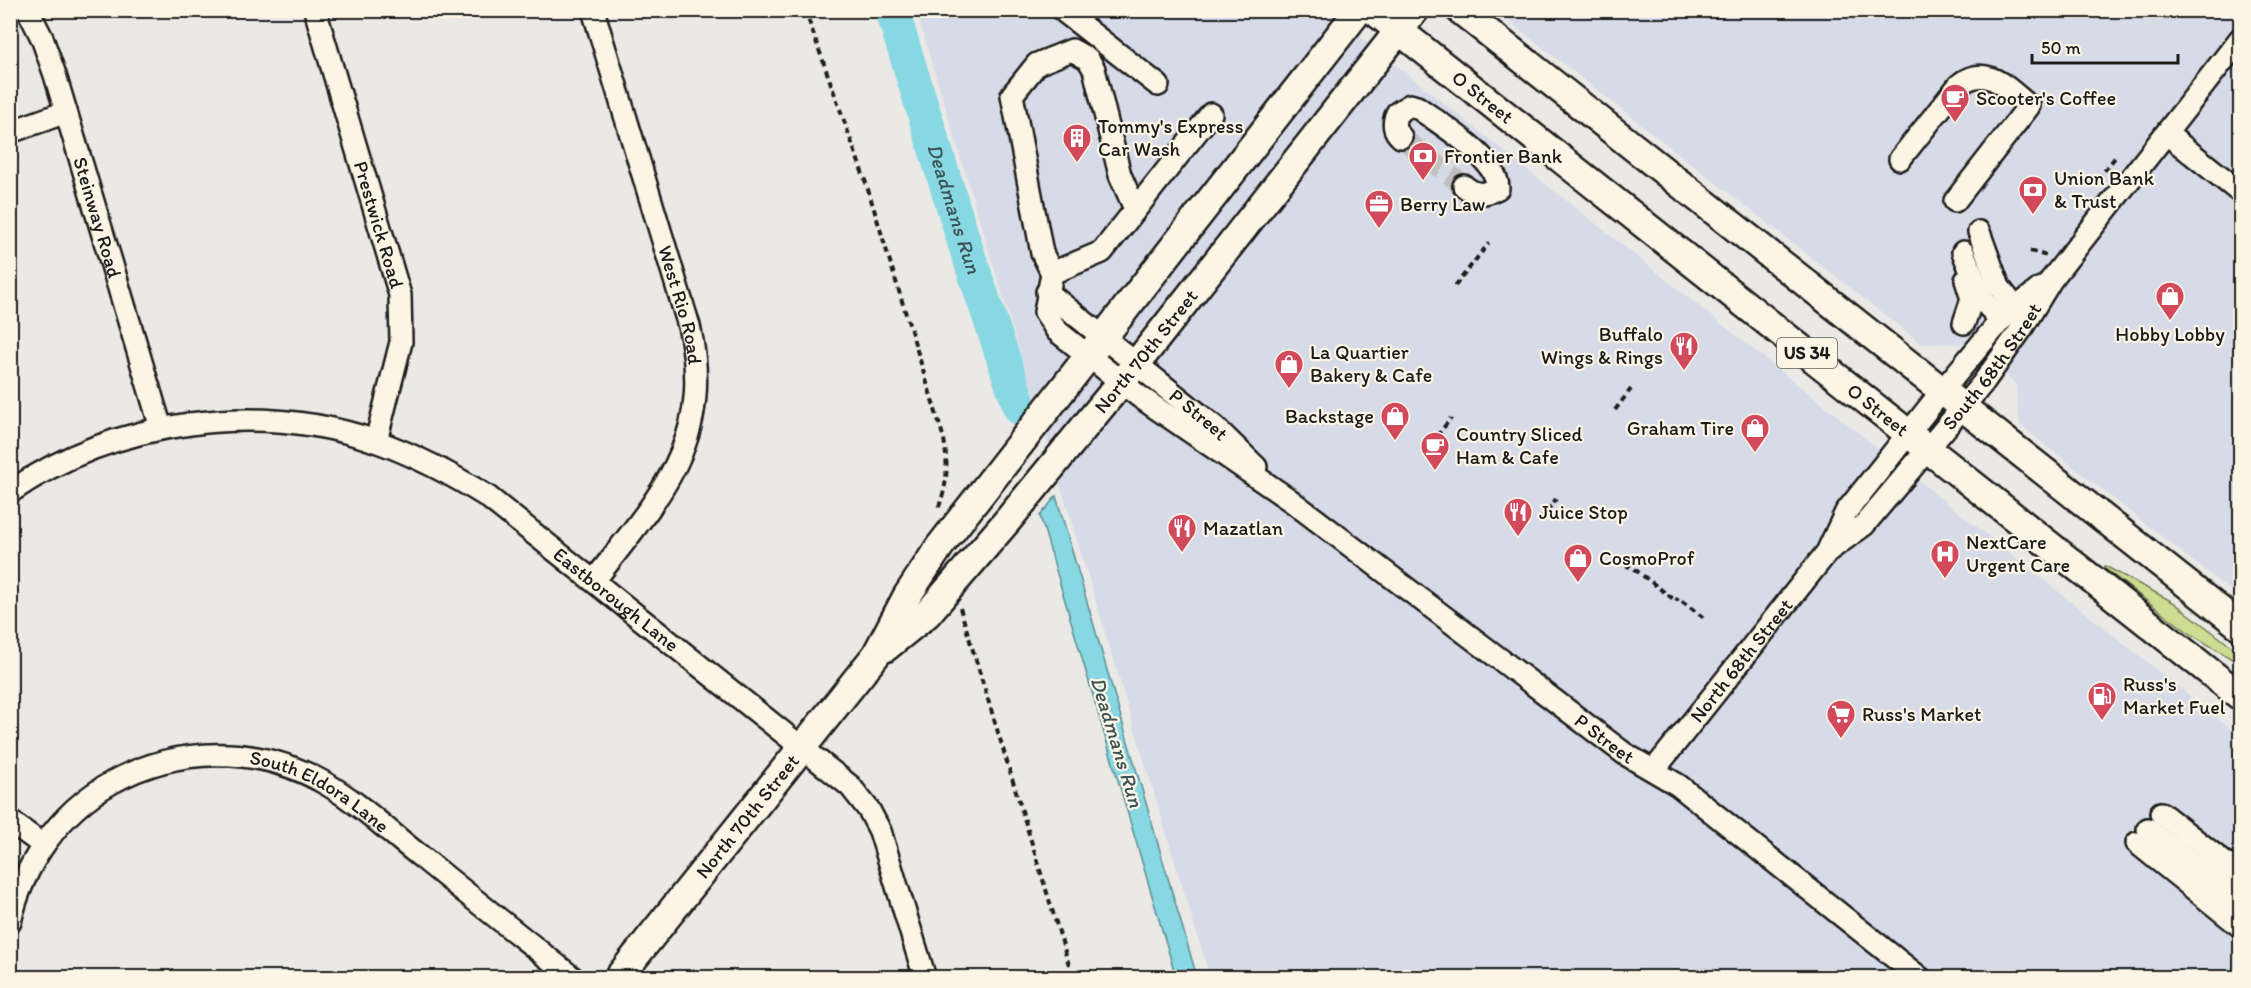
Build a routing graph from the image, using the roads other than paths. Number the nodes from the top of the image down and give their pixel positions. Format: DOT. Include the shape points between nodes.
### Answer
graph roads {
  1 [pos="28,10"];
  2 [pos="315,10"];
  3 [pos="593,10"];
  4 [pos="1062,10"];
  5 [pos="1359,10"];
  6 [pos="1374,10"];
  7 [pos="1460,10"];
  8 [pos="1407,21"];
  9 [pos="2241,39"];
  10 [pos="1158,85"];
  11 [pos="66,112"];
  12 [pos="1211,114"];
  13 [pos="10,132"];
  14 [pos="2167,134"];
  15 [pos="1401,137"];
  16 [pos="1900,159"];
  17 [pos="1464,186"];
  18 [pos="2241,192"];
  19 [pos="1954,201"];
  20 [pos="1135,209"];
  21 [pos="2051,280"];
  22 [pos="1049,283"];
  23 [pos="2008,314"];
  24 [pos="1964,323"];
  25 [pos="1095,345"];
  26 [pos="1129,372"];
  27 [pos="1953,399"];
  28 [pos="161,428"];
  29 [pos="1919,440"];
  30 [pos="376,441"];
  31 [pos="10,492"];
  32 [pos="594,581"];
  33 [pos="2241,626"];
  34 [pos="876,655"];
  35 [pos="2241,696"];
  36 [pos="803,747"];
  37 [pos="1654,770"];
  38 [pos="10,821"];
  39 [pos="2152,824"];
  40 [pos="43,845"];
  41 [pos="2241,862"];
  42 [pos="2241,875"];
  43 [pos="2241,889"];
  44 [pos="2241,901"];
  45 [pos="2241,914"];
  46 [pos="10,922"];
  47 [pos="2241,926"];
  48 [pos="573,978"];
  49 [pos="618,978"];
  50 [pos="925,978"];
  51 [pos="1920,978"];
  1 -- 11 [label="street, Steinway Road" via="42,38"];
  2 -- 30 [label="street, Prestwick Road" via="400,295 400,349"];
  3 -- 32 [label="street, West Rio Road" via="689,326 696,374 690,422 676,468 650,510"];
  4 -- 10 [label="street"];
  5 -- 25 [label="main road, North 70th Street"];
  6 -- 8 [label="main road, O Street / US 34"];
  7 -- 27 [label="main road, US 34"];
  8 -- 26 [label="main road, North 70th Street"];
  8 -- 29 [label="main road, O Street / US 34"];
  9 -- 14 [label="street, South 68th Street"];
  11 -- 13 [label="street"];
  11 -- 28 [label="street, Steinway Road"];
  12 -- 20 [label="street"];
  14 -- 18 [label="street"];
  14 -- 21 [label="street, South 68th Street"];
  15 -- 17 [label="street" via="1394,126 1397,113 1410,105 1417,106 1489,163 1498,188 1485,194"];
  16 -- 19 [label="street" via="1959,84 1968,77 1984,75 1998,81 2029,106"];
  20 -- 22 [label="street" via="1102,252"];
  20 -- 22 [label="street" via="1120,175 1095,69 1088,59 1072,50 1037,64 1012,95"];
  21 -- 23 [label="street, South 68th Street"];
  21 -- 27 [label="street, South 68th Street" via="2020,331"];
  22 -- 25 [label="street, P Street"];
  23 -- 24 [label="street" via="1999,287 1968,246 1971,294"];
  23 -- 27 [label="street, South 68th Street"];
  25 -- 26 [label="street, P Street"];
  25 -- 34 [label="main road, North 70th Street" via="940,546 907,596"];
  26 -- 34 [label="main road, North 70th Street" via="927,614"];
  26 -- 37 [label="street, P Street" via="1212,449 1290,500 1625,754"];
  27 -- 29 [label="street, North 68th Street"];
  27 -- 33 [label="main road, US 34"];
  28 -- 30 [label="street, Eastborough Lane" via="231,421 291,423"];
  28 -- 31 [label="street, Eastborough Lane" via="74,456"];
  29 -- 35 [label="main road, O Street / US 34"];
  29 -- 37 [label="street, North 68th Street" via="1846,512 1828,551"];
  30 -- 32 [label="street, Eastborough Lane" via="431,464 488,497"];
  32 -- 36 [label="street, Eastborough Lane"];
  34 -- 36 [label="main road, North 70th Street"];
  36 -- 49 [label="main road, North 70th Street"];
  36 -- 50 [label="street, Eastborough Lane" via="850,786 874,820"];
  37 -- 51 [label="street, P Street"];
  38 -- 40 [label="street"];
  39 -- 41 [label="street"];
  39 -- 42 [label="street"];
  39 -- 43 [label="street"];
  39 -- 44 [label="street"];
  39 -- 45 [label="street"];
  39 -- 47 [label="street"];
  40 -- 46 [label="street, South Eldora Lane" via="21,885"];
  40 -- 48 [label="street, South Eldora Lane" via="88,799 129,774 204,755 266,759 295,768 340,794"];
}
